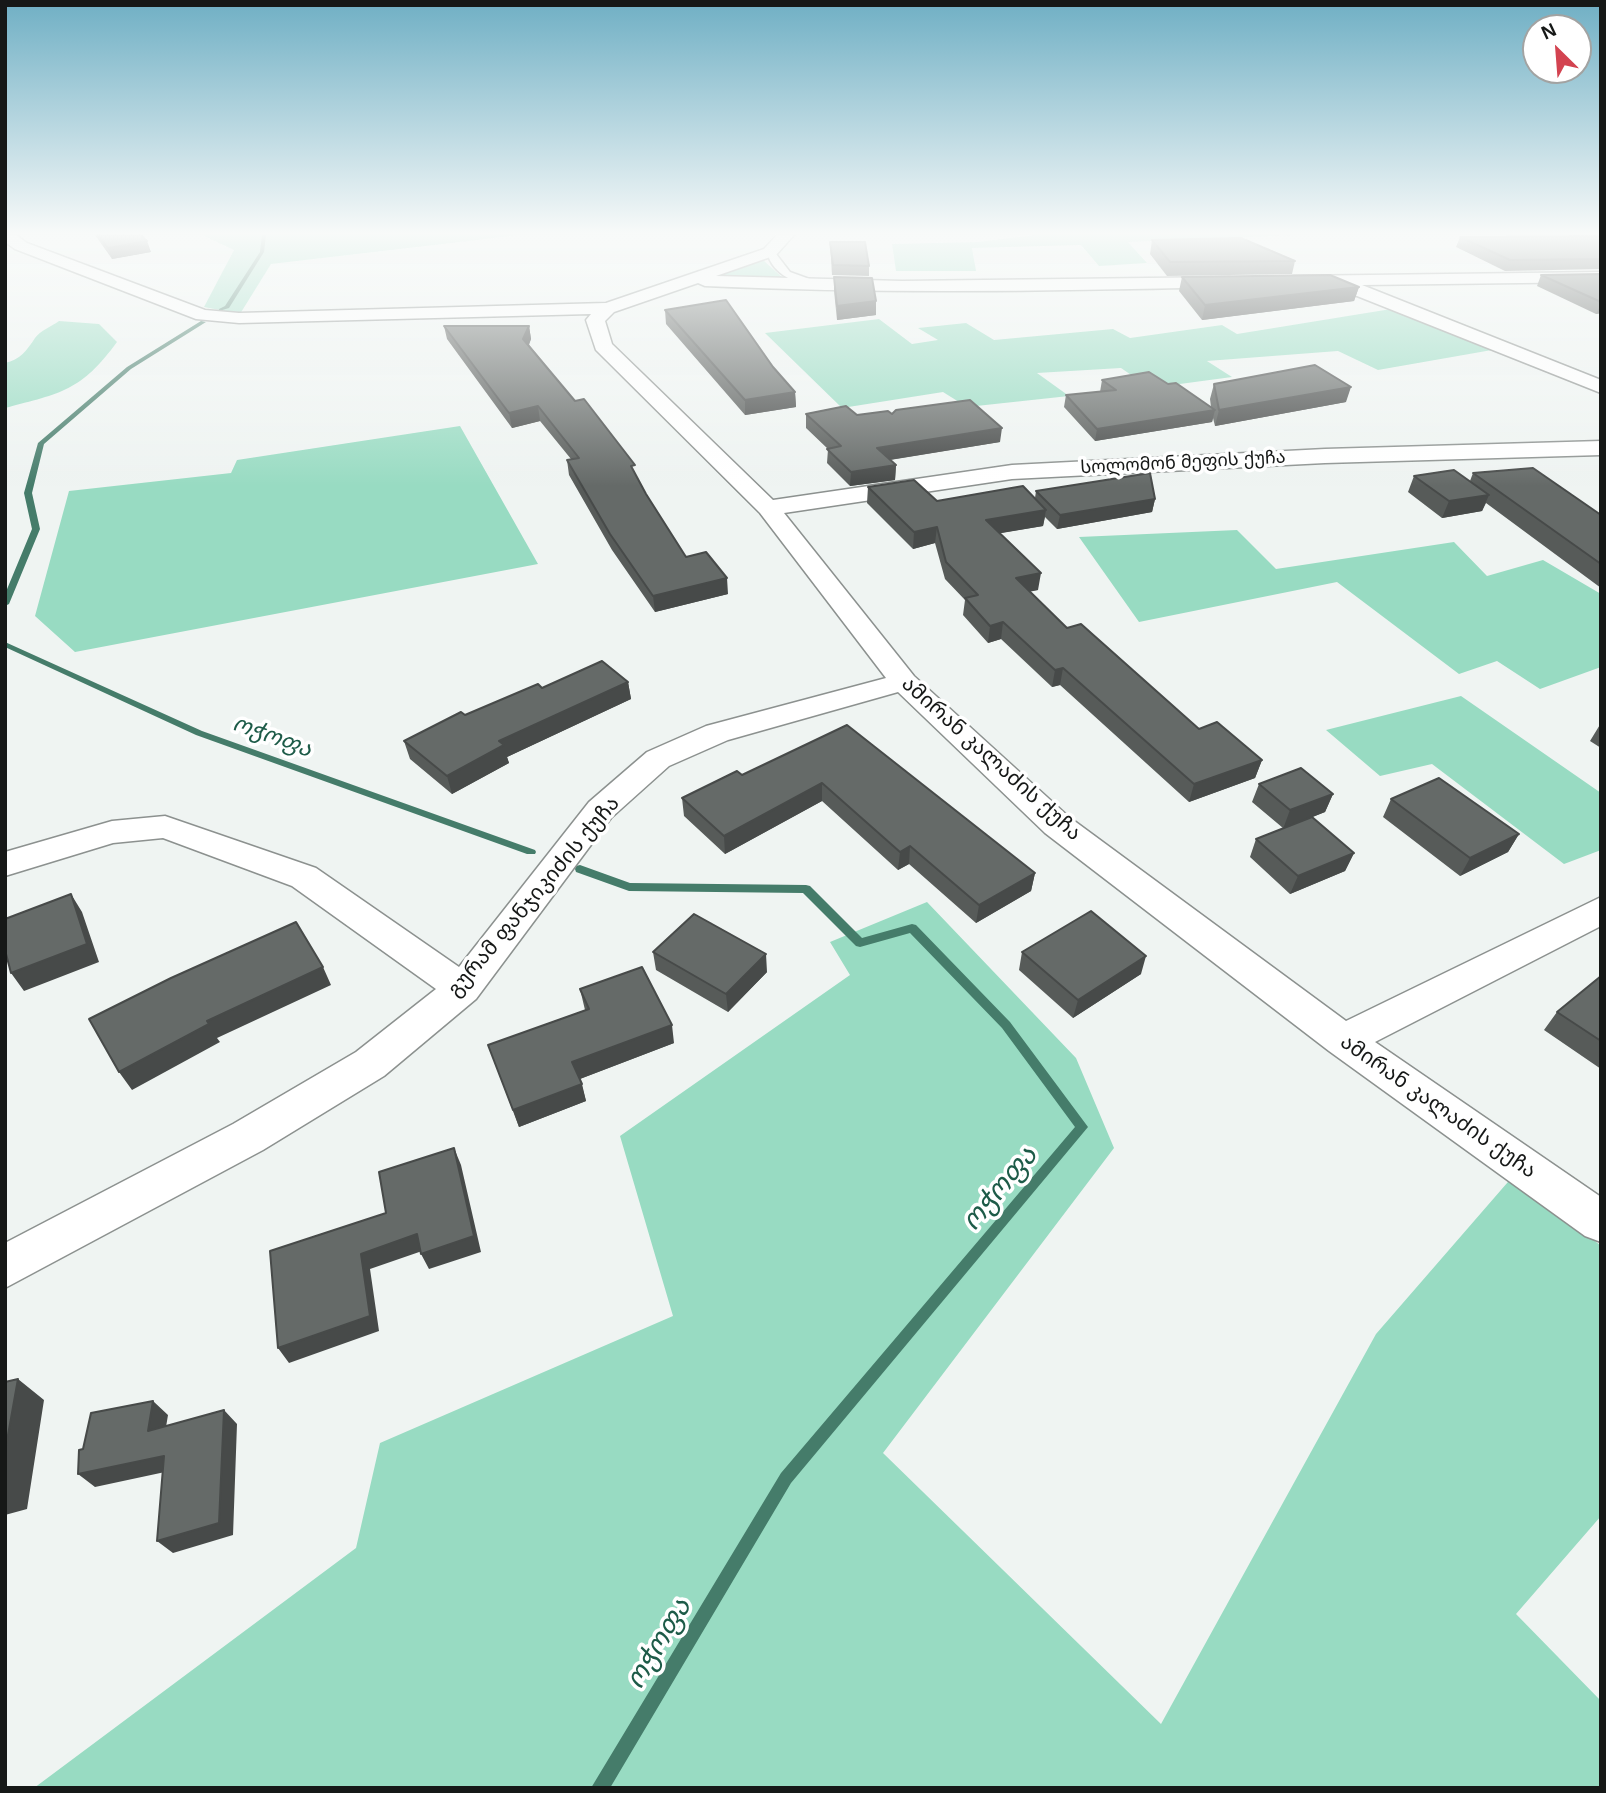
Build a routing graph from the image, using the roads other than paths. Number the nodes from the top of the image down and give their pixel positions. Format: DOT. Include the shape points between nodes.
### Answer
graph roads {
  1 [pos="596,319"];
  2 [pos="1429,319"];
  3 [pos="1601,387"];
  4 [pos="1601,448"];
  5 [pos="768,508"];
  6 [pos="904,682"];
  7 [pos="5,864"];
  8 [pos="1601,910"];
  9 [pos="463,989"];
  10 [pos="1343,1040"];
  11 [pos="1601,1222"];
  12 [pos="5,1267"];
  1 -- 5 [label="street, ამირან კალაძის ქუჩა" via="603,346"];
  2 -- 3 [label="street"];
  4 -- 5 [label="street, სოლომონ მეფის ქუჩა" via="1012,472"];
  5 -- 6 [label="street, ამირან კალაძის ქუჩა"];
  6 -- 9 [label="street, გურამ ფანჯიკიძის ქუჩა" via="717,733 658,759 600,810"];
  6 -- 10 [label="street, ამირან კალაძის ქუჩა" via="1057,825"];
  7 -- 9 [label="street" via="112,832 165,827 304,877"];
  8 -- 10 [label="street"];
  9 -- 12 [label="street, გურამ ფანჯიკიძის ქუჩა" via="370,1064 248,1137"];
  10 -- 11 [label="street, ამირან კალაძის ქუჩა"];
}
